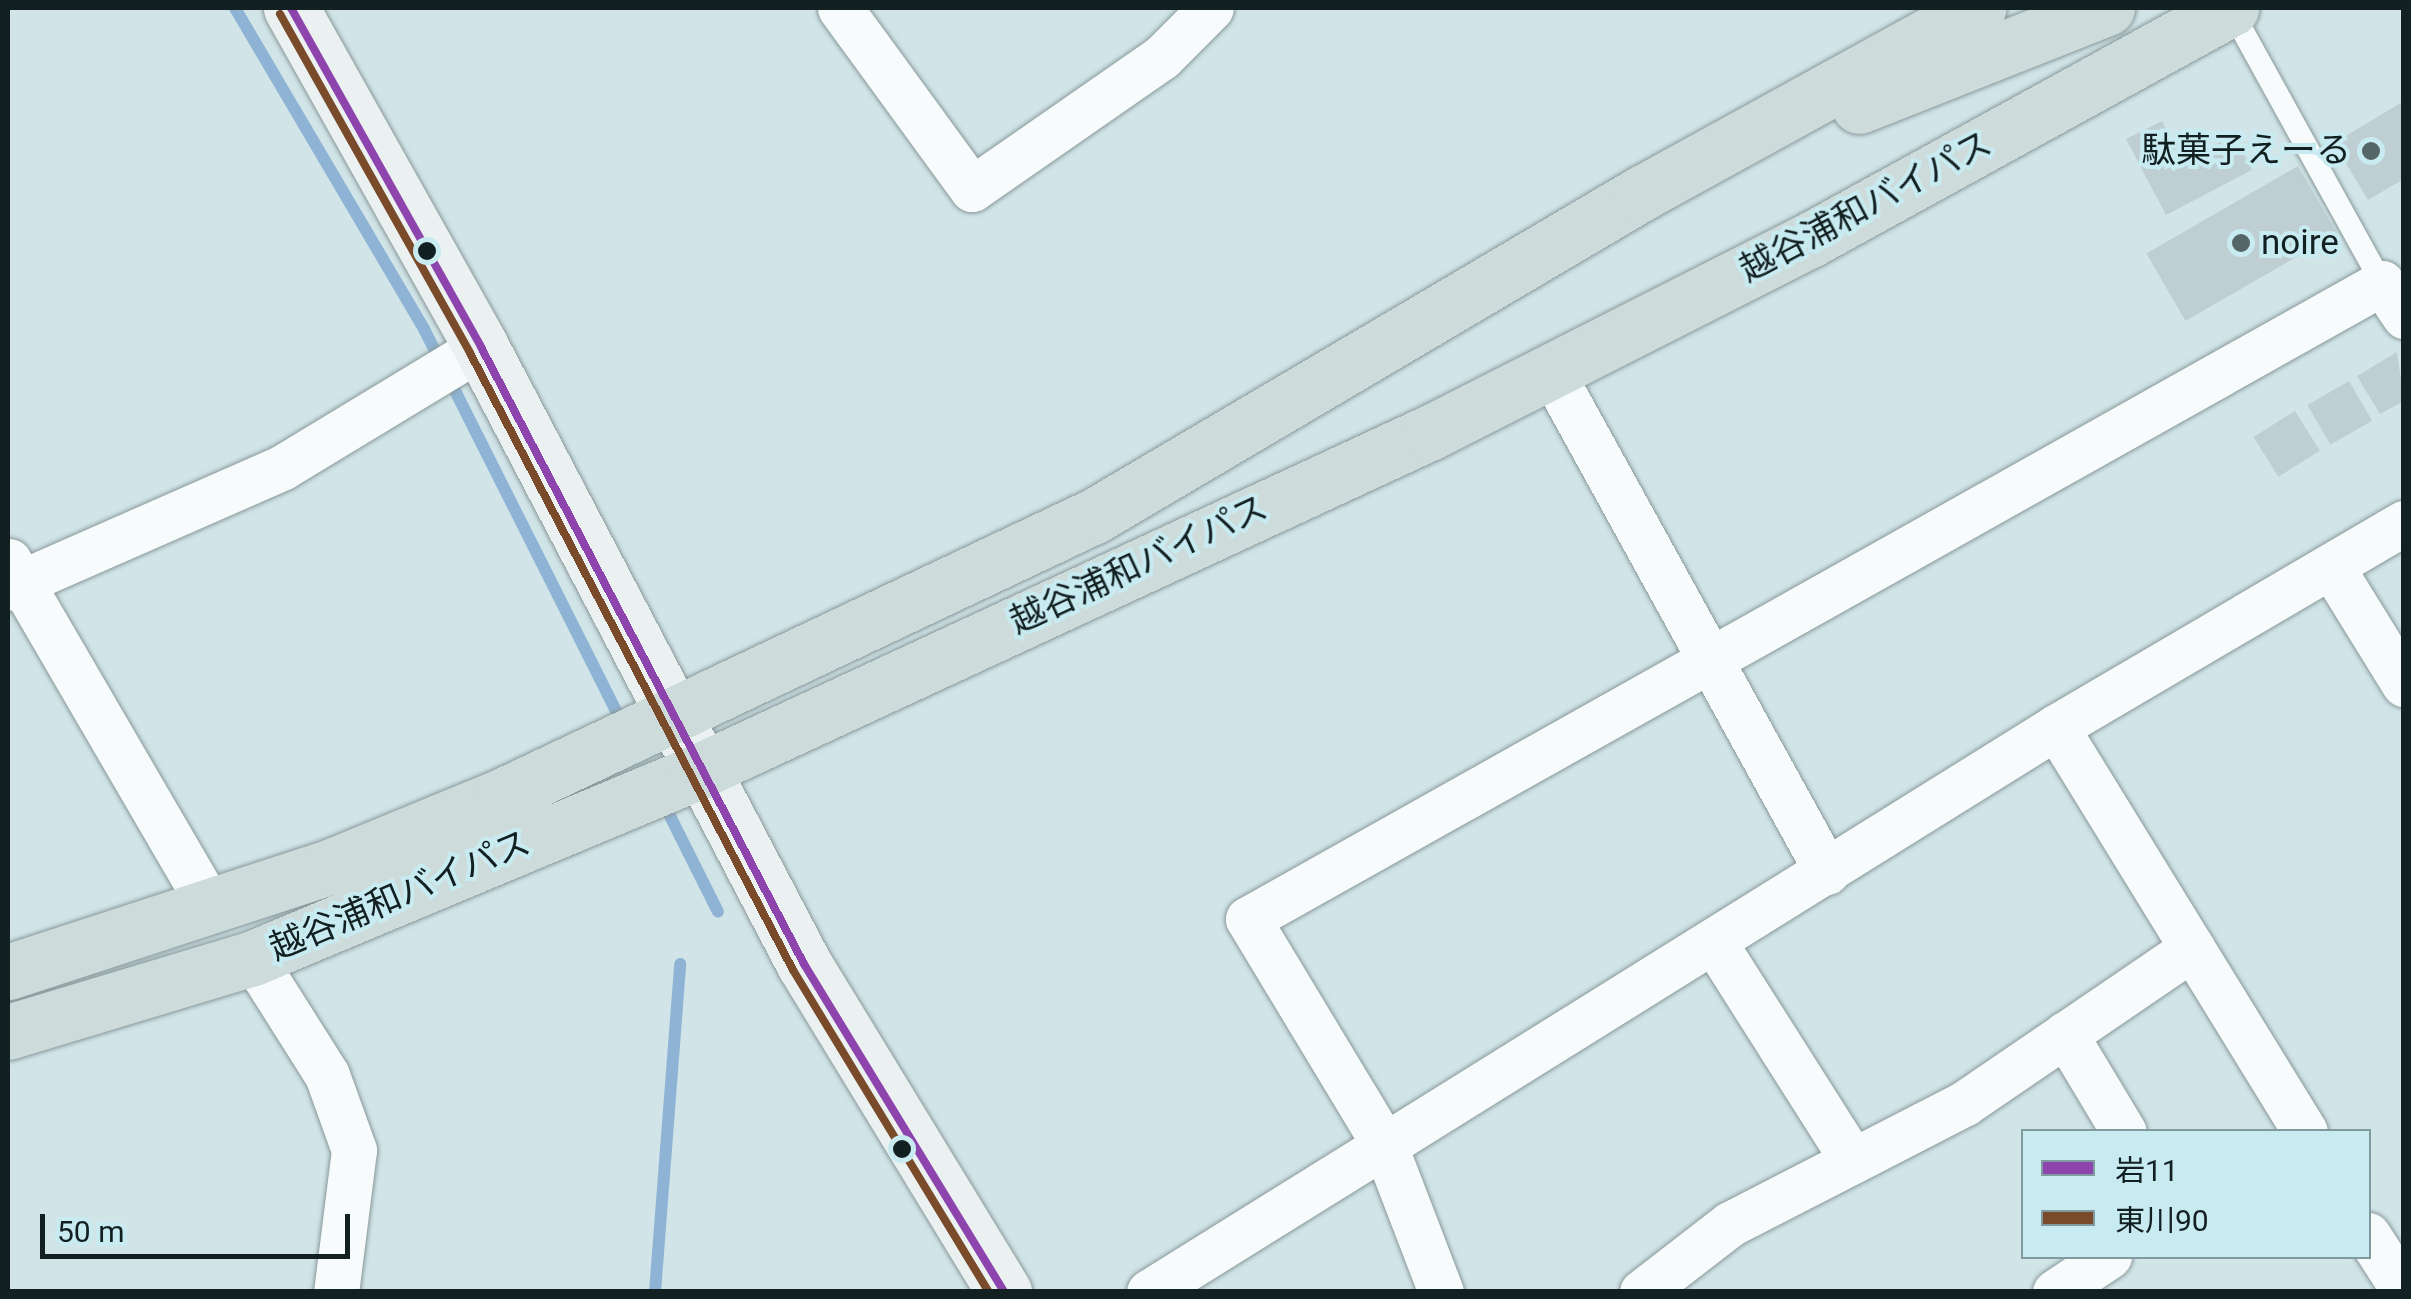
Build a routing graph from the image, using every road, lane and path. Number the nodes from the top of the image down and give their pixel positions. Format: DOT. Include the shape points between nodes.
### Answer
graph roads {
  1 [pos="291,8"];
  2 [pos="840,8"];
  3 [pos="1211,8"];
  4 [pos="1978,8"];
  5 [pos="2107,8"];
  6 [pos="2230,8"];
  7 [pos="1642,192"];
  8 [pos="2393,300"];
  9 [pos="481,347"];
  10 [pos="1552,371"];
  11 [pos="2404,523"];
  12 [pos="2331,566"];
  13 [pos="12,577"];
  14 [pos="1711,656"];
  15 [pos="2404,684"];
  16 [pos="672,718"];
  17 [pos="2056,727"];
  18 [pos="699,771"];
  19 [pos="1827,872"];
  20 [pos="210,906"];
  21 [pos="1714,942"];
  22 [pos="2192,948"];
  23 [pos="253,958"];
  24 [pos="8,972"];
  25 [pos="8,1032"];
  26 [pos="2066,1034"];
  27 [pos="2122,1129"];
  28 [pos="2303,1129"];
  29 [pos="1385,1146"];
  30 [pos="1853,1161"];
  31 [pos="2371,1239"];
  32 [pos="2104,1259"];
  33 [pos="2404,1291"];
  34 [pos="336,1292"];
  35 [pos="1004,1292"];
  36 [pos="1149,1292"];
  37 [pos="1441,1292"];
  38 [pos="1642,1292"];
  39 [pos="2055,1292"];
  1 -- 9 [label="main road"];
  2 -- 3 [label="street" via="972,189 1162,57"];
  4 -- 7 [label="highway, 越谷浦和バイパス"];
  5 -- 7 [label="highway"];
  6 -- 8 [label="lane"];
  6 -- 10 [label="highway, 越谷浦和バイパス" via="1808,241"];
  7 -- 16 [label="highway, 越谷浦和バイパス" via="1096,515"];
  8 -- 14 [label="street"];
  9 -- 13 [label="street" via="284,467"];
  9 -- 16 [label="main road"];
  10 -- 14 [label="street"];
  10 -- 18 [label="highway, 越谷浦和バイパス"];
  11 -- 12 [label="street"];
  12 -- 15 [label="street"];
  12 -- 17 [label="street"];
  13 -- 20 [label="street"];
  14 -- 19 [label="street"];
  14 -- 29 [label="street" via="1248,919"];
  16 -- 18 [label="main road"];
  16 -- 20 [label="highway, 越谷浦和バイパス" via="332,866"];
  17 -- 19 [label="street"];
  17 -- 22 [label="street"];
  18 -- 23 [label="highway, 越谷浦和バイパス"];
  18 -- 35 [label="main road" via="814,980"];
  19 -- 21 [label="street"];
  20 -- 24 [label="highway, 越谷浦和バイパス"];
  21 -- 29 [label="street"];
  21 -- 30 [label="street"];
  22 -- 26 [label="street"];
  22 -- 28 [label="street"];
  23 -- 25 [label="highway, 越谷浦和バイパス"];
  23 -- 34 [label="street" via="327,1075 354,1150"];
  26 -- 27 [label="street"];
  26 -- 30 [label="street" via="1965,1103"];
  29 -- 36 [label="street"];
  29 -- 37 [label="street"];
  30 -- 38 [label="street" via="1730,1224"];
  31 -- 33 [label="street"];
  32 -- 39 [label="street"];
}
